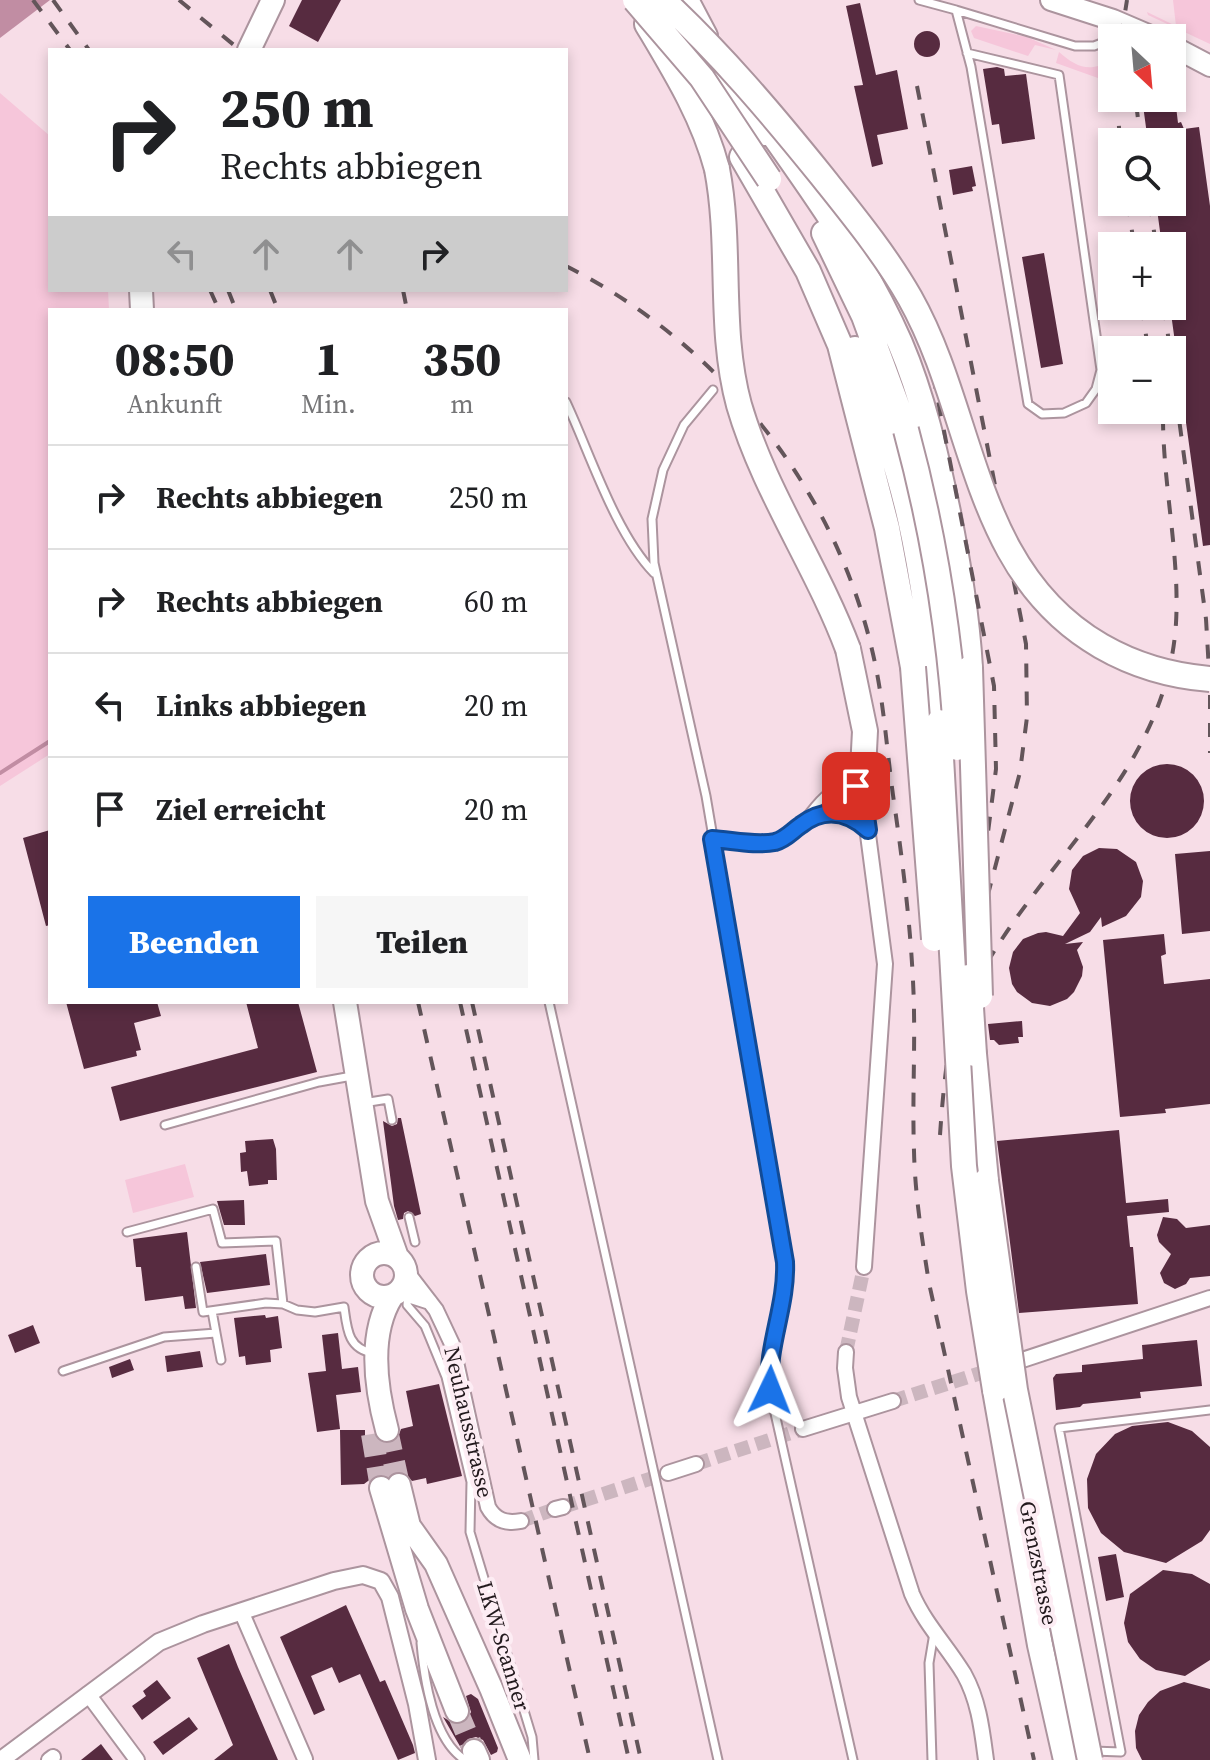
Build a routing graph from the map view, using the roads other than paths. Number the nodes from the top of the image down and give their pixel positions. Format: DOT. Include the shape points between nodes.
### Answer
graph roads {
  1 [pos="273,0"];
  2 [pos="634,0"];
  3 [pos="660,0"];
  4 [pos="686,0"];
  5 [pos="919,0"];
  6 [pos="1051,0"];
  7 [pos="956,10"];
  8 [pos="1113,20"];
  9 [pos="1122,24"];
  10 [pos="250,48"];
  11 [pos="967,53"];
  12 [pos="1186,53"];
  13 [pos="1210,66"];
  14 [pos="713,390"];
  15 [pos="568,406"];
  16 [pos="655,575"];
  17 [pos="849,652"];
  18 [pos="1210,679"];
  19 [pos="834,787"];
  20 [pos="862,789"];
  21 [pos="802,824"];
  22 [pos="868,830"];
  23 [pos="712,839"];
  24 [pos="345,1004"];
  25 [pos="549,1004"];
  26 [pos="965,1062"];
  27 [pos="358,1074"];
  28 [pos="362,1103"];
  29 [pos="392,1120"];
  30 [pos="165,1125"];
  31 [pos="377,1201"];
  32 [pos="409,1217"];
  33 [pos="127,1232"];
  34 [pos="415,1242"];
  35 [pos="373,1257"];
  36 [pos="196,1267"];
  37 [pos="864,1267"];
  38 [pos="395,1283"];
  39 [pos="1210,1298"];
  40 [pos="430,1302"];
  41 [pos="283,1304"];
  42 [pos="212,1311"];
  43 [pos="216,1333"];
  44 [pos="376,1347"];
  45 [pos="846,1352"];
  46 [pos="221,1360"];
  47 [pos="1006,1365"];
  48 [pos="63,1371"];
  49 [pos="987,1371"];
  50 [pos="893,1401"];
  51 [pos="1210,1410"];
  52 [pos="855,1413"];
  53 [pos="803,1429"];
  54 [pos="379,1432"];
  55 [pos="470,1449"];
  56 [pos="696,1464"];
  57 [pos="668,1473"];
  58 [pos="390,1486"];
  59 [pos="521,1521"];
  60 [pos="402,1529"];
  61 [pos="417,1609"];
  62 [pos="241,1611"];
  63 [pos="934,1633"];
  64 [pos="88,1694"];
  65 [pos="457,1711"];
  66 [pos="1122,1756"];
  67 [pos="473,1757"];
  68 [pos="1077,1758"];
  69 [pos="305,1759"];
  70 [pos="1,1760"];
  71 [pos="137,1760"];
  72 [pos="427,1760"];
  73 [pos="520,1760"];
  74 [pos="534,1760"];
  75 [pos="718,1760"];
  76 [pos="853,1760"];
  77 [pos="932,1760"];
  78 [pos="986,1760"];
  1 -- 10 [label="main road"];
  2 -- 17 [label="highway, bridge" via="688,93 712,149 723,206 727,315 739,404"];
  2 -- 26 [label="highway, bridge" via="702,78 803,238 852,342 896,466 916,550 935,681"];
  3 -- 18 [label="highway, bridge" via="754,93 900,282 933,347 998,530 1035,589 1072,626 1114,653 1165,672"];
  3 -- 26 [label="highway, bridge" via="703,91 815,284 840,345 887,528 910,645 938,994 945,1041"];
  3 -- 26 [label="highway, bridge" via="744,104 804,196 864,316 906,430 934,542 953,681"];
  4 -- 26 [label="highway, bridge" via="856,259 900,344 923,411 966,614 970,668 980,1013"];
  5 -- 7 [label="lane"];
  6 -- 8 [label="main road"];
  7 -- 8 [label="lane" via="1075,46 1107,41"];
  7 -- 11 [label="lane"];
  8 -- 9 [label="main road"];
  11 -- 11 [label="lane" via="1028,404 1042,414 1064,413 1086,403 1101,370 1059,75"];
  12 -- 13 [label="main road"];
  14 -- 16 [label="lane" via="684,425 659,482 652,526"];
  15 -- 16 [label="lane" via="621,523"];
  16 -- 23 [label="lane"];
  17 -- 19 [label="lane" via="856,748"];
  17 -- 20 [label="highway" via="865,731"];
  19 -- 20 [label="lane"];
  19 -- 21 [label="lane"];
  20 -- 22 [label="street"];
  21 -- 22 [label="lane" via="832,812"];
  21 -- 23 [label="lane" via="771,842"];
  22 -- 37 [label="street" via="885,977"];
  23 -- 76 [label="lane" via="785,1262 770,1390"];
  24 -- 27 [label="main road"];
  25 -- 75 [label="lane"];
  26 -- 68 [label="highway, bridge"];
  27 -- 28 [label="main road"];
  27 -- 30 [label="lane"];
  28 -- 29 [label="lane" via="388,1099"];
  28 -- 31 [label="main road"];
  31 -- 35 [label="main road"];
  31 -- 38 [label="main road"];
  32 -- 34 [label="lane"];
  33 -- 41 [label="lane" via="213,1209 222,1243 276,1241"];
  35 -- 38 [label="main road" via="382,1253"];
  35 -- 38 [label="main road" via="362,1275 365,1284"];
  36 -- 42 [label="lane" via="203,1312"];
  38 -- 40 [label="street, Neuhausstrasse"];
  38 -- 40 [label="street"];
  38 -- 44 [label="main road" via="373,1325"];
  38 -- 55 [label="lane, LKW-Scanner" via="439,1356"];
  39 -- 47 [label="street"];
  40 -- 55 [label="street, Neuhausstrasse" via="452,1344"];
  41 -- 42 [label="lane"];
  41 -- 44 [label="lane" via="315,1312 344,1307 350,1338 360,1350"];
  42 -- 43 [label="lane"];
  43 -- 46 [label="lane"];
  43 -- 48 [label="lane" via="164,1337"];
  44 -- 54 [label="main road"];
  45 -- 52 [label="street" via="845,1380"];
  47 -- 49 [label="street"];
  47 -- 68 [label="street, Grenzstrasse" via="1011,1416"];
  50 -- 52 [label="street"];
  51 -- 66 [label="lane" via="1059,1428"];
  52 -- 53 [label="street"];
  52 -- 63 [label="street" via="912,1594"];
  55 -- 59 [label="street, Neuhausstrasse" via="491,1511 503,1521"];
  55 -- 74 [label="lane, LKW-Scanner" via="470,1532 532,1737"];
  56 -- 57 [label="street"];
  58 -- 60 [label="main road"];
  60 -- 61 [label="main road" via="404,1562"];
  60 -- 73 [label="main road" via="434,1560"];
  61 -- 65 [label="main road"];
  61 -- 67 [label="lane" via="424,1678 433,1707 452,1750"];
  62 -- 64 [label="street" via="159,1642"];
  62 -- 69 [label="street"];
  62 -- 72 [label="street" via="346,1577 370,1575 381,1581 396,1619"];
  63 -- 77 [label="lane" via="929,1663"];
  63 -- 78 [label="street" via="972,1692"];
  64 -- 70 [label="street"];
  64 -- 71 [label="street"];
  66 -- 68 [label="lane"];
}
